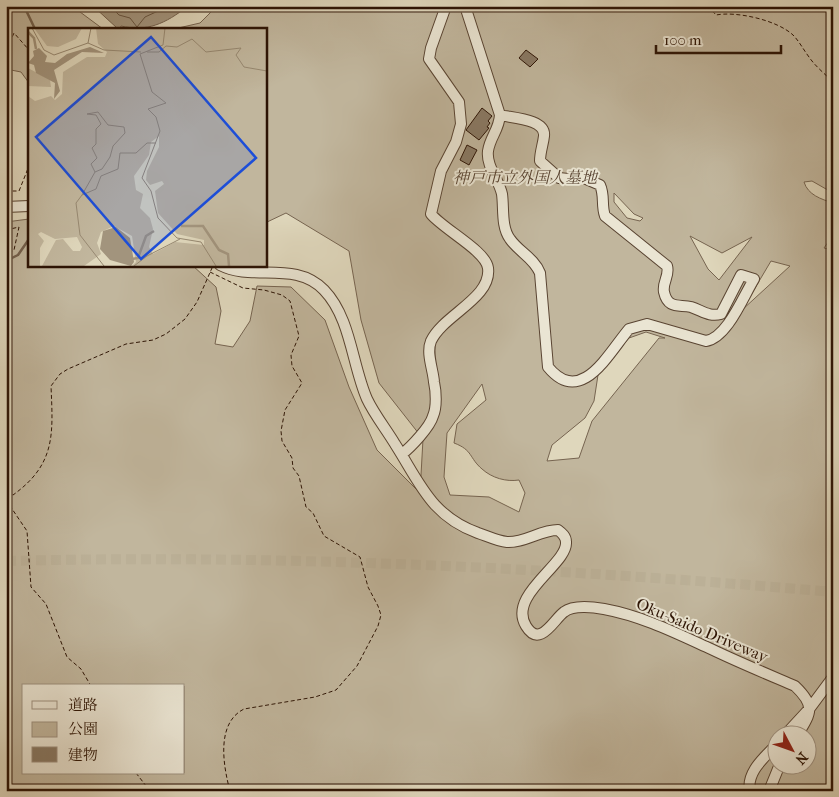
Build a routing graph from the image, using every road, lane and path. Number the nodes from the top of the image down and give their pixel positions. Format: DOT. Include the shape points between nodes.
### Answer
graph roads {
  1 [pos="446,6"];
  2 [pos="465,6"];
  3 [pos="708,6"];
  4 [pos="6,44"];
  5 [pos="28,49"];
  6 [pos="833,82"];
  7 [pos="500,115"];
  8 [pos="28,168"];
  9 [pos="6,191"];
  10 [pos="28,206"];
  11 [pos="6,207"];
  12 [pos="6,230"];
  13 [pos="6,256"];
  14 [pos="213,266"];
  15 [pos="222,266"];
  16 [pos="210,272"];
  17 [pos="402,454"];
  18 [pos="6,493"];
  19 [pos="6,500"];
  20 [pos="833,677"];
  21 [pos="90,684"];
  22 [pos="810,708"];
  23 [pos="795,724"];
  24 [pos="804,724"];
  25 [pos="766,758"];
  26 [pos="137,774"];
  27 [pos="776,774"];
  28 [pos="150,791"];
  29 [pos="230,791"];
  30 [pos="750,791"];
  31 [pos="769,791"];
  1 -- 17 [label="street" via="429,59 459,102 462,124 441,171 431,214 482,256 488,266 488,278 482,291 444,325 431,342 430,359 435,383 433,416"];
  2 -- 7 [label="street"];
  3 -- 6 [label="path" via="716,15 726,13 749,17 791,33"];
  4 -- 5 [label="path" via="8,46 14,33"];
  7 -- 7 [label="street" via="542,128 540,161 549,172 559,178 579,176 600,185 604,194 602,208 605,216 667,266 669,272 663,287 664,294 678,308 690,307 712,316 721,314 741,275 754,279 723,332 714,340 706,341 647,324 638,326 629,329 588,377 577,383 566,382 556,376 548,367 540,273 537,265 509,238 504,224 502,192 489,162 488,151 499,127"];
  8 -- 9 [label="path" via="19,191"];
  10 -- 11 [label="street"];
  12 -- 13 [label="path" via="19,227 14,250"];
  14 -- 16 [label="path"];
  15 -- 17 [label="street, Oku-Saido Driveway" via="245,272 293,274 315,282 325,290 344,328 367,400"];
  16 -- 18 [label="path" via="197,302 185,318 166,334 153,340 126,344 60,374 51,386 51,446 21,489 13,495"];
  16 -- 29 [label="path" via="243,288 282,295 292,306 299,336 291,355 292,366 302,383 285,410 282,441 299,476 306,507 313,513 324,536 360,557 368,587 381,615 357,666 336,690 315,697 244,709 234,714 225,732 226,777"];
  17 -- 22 [label="street, Oku-Saido Driveway" via="438,510 464,528 506,542 520,541 548,530 558,530 565,536 564,552 528,596 523,614 529,630 542,633 550,629 564,612 574,608 597,608 638,617 794,686 807,697"];
  19 -- 21 [label="path" via="27,531 31,587 46,604 67,656 81,669"];
  20 -- 22 [label="street"];
  22 -- 23 [label="street"];
  22 -- 24 [label="street"];
  25 -- 30 [label="street" via="748,783"];
  26 -- 28 [label="path"];
  27 -- 31 [label="street"];
}
